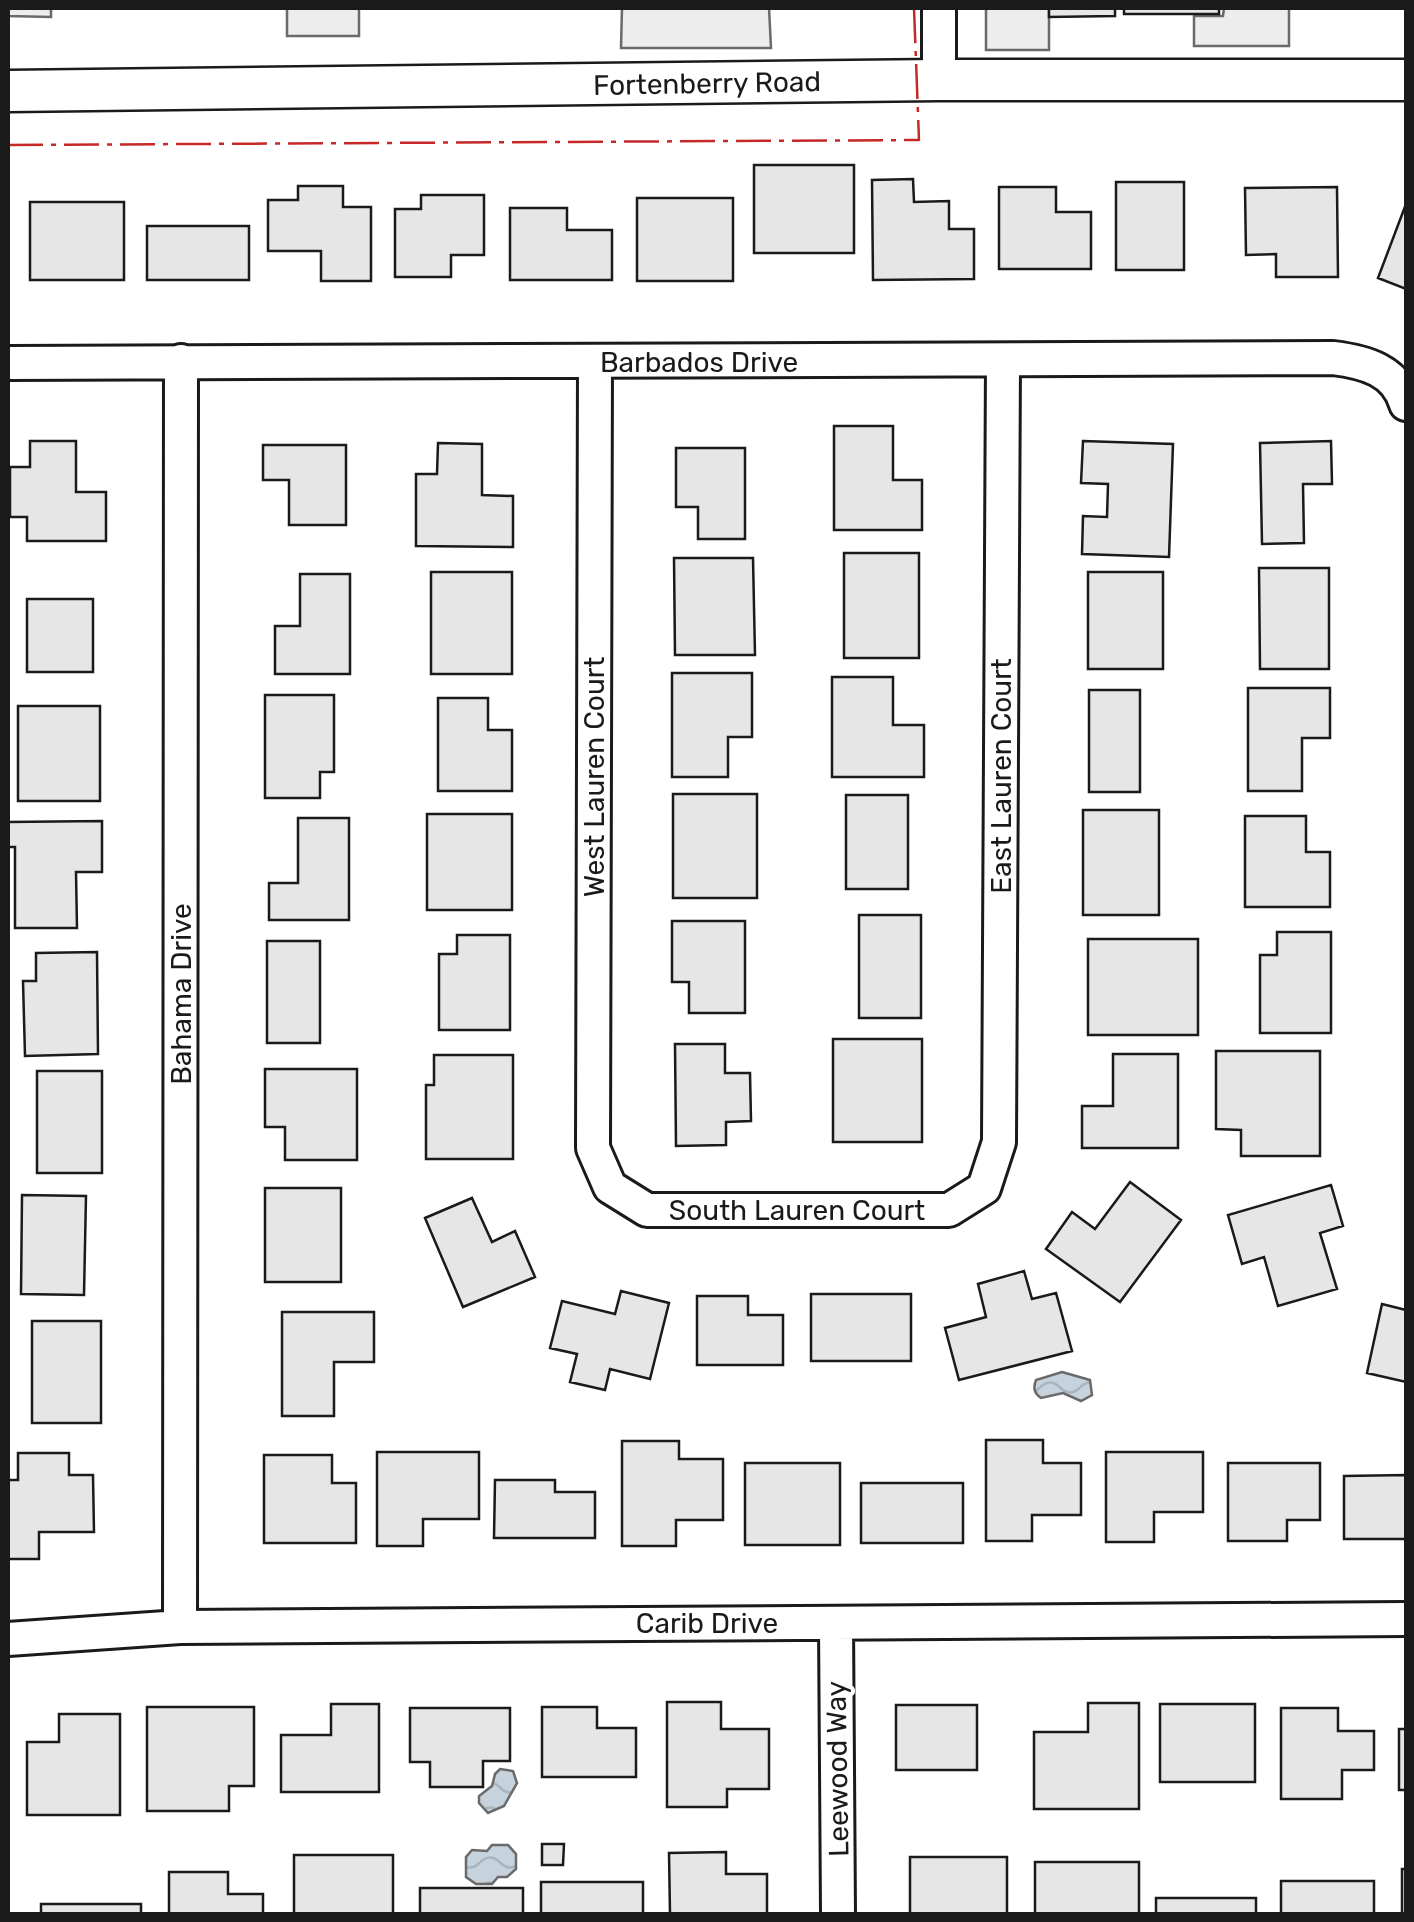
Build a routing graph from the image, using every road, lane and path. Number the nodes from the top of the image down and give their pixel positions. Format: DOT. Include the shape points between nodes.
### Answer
graph roads {
  1 [pos="939,8"];
  2 [pos="939,80"];
  3 [pos="1406,80"];
  4 [pos="8,92"];
  5 [pos="181,361"];
  6 [pos="1003,361"];
  7 [pos="8,362"];
  8 [pos="595,362"];
  9 [pos="1406,404"];
  10 [pos="610,1187"];
  11 [pos="984,1188"];
  12 [pos="1406,1620"];
  13 [pos="836,1623"];
  14 [pos="180,1627"];
  15 [pos="8,1639"];
  16 [pos="838,1914"];
  1 -- 2 [label="street"];
  2 -- 3 [label="street, Fortenberry Road"];
  2 -- 4 [label="street, Fortenberry Road"];
  5 -- 7 [label="street, Barbados Drive"];
  5 -- 8 [label="street, Barbados Drive"];
  5 -- 14 [label="street, Bahama Drive"];
  6 -- 8 [label="street, Barbados Drive"];
  6 -- 9 [label="street, Barbados Drive" via="1334,358 1387,373"];
  6 -- 11 [label="street, East Lauren Court" via="999,1142"];
  8 -- 10 [label="street, West Lauren Court" via="593,1148"];
  10 -- 11 [label="street, South Lauren Court" via="647,1210 949,1210"];
  12 -- 13 [label="street, Carib Drive"];
  13 -- 14 [label="street, Carib Drive"];
  13 -- 16 [label="street, Leewood Way"];
  14 -- 15 [label="street, Carib Drive"];
}
